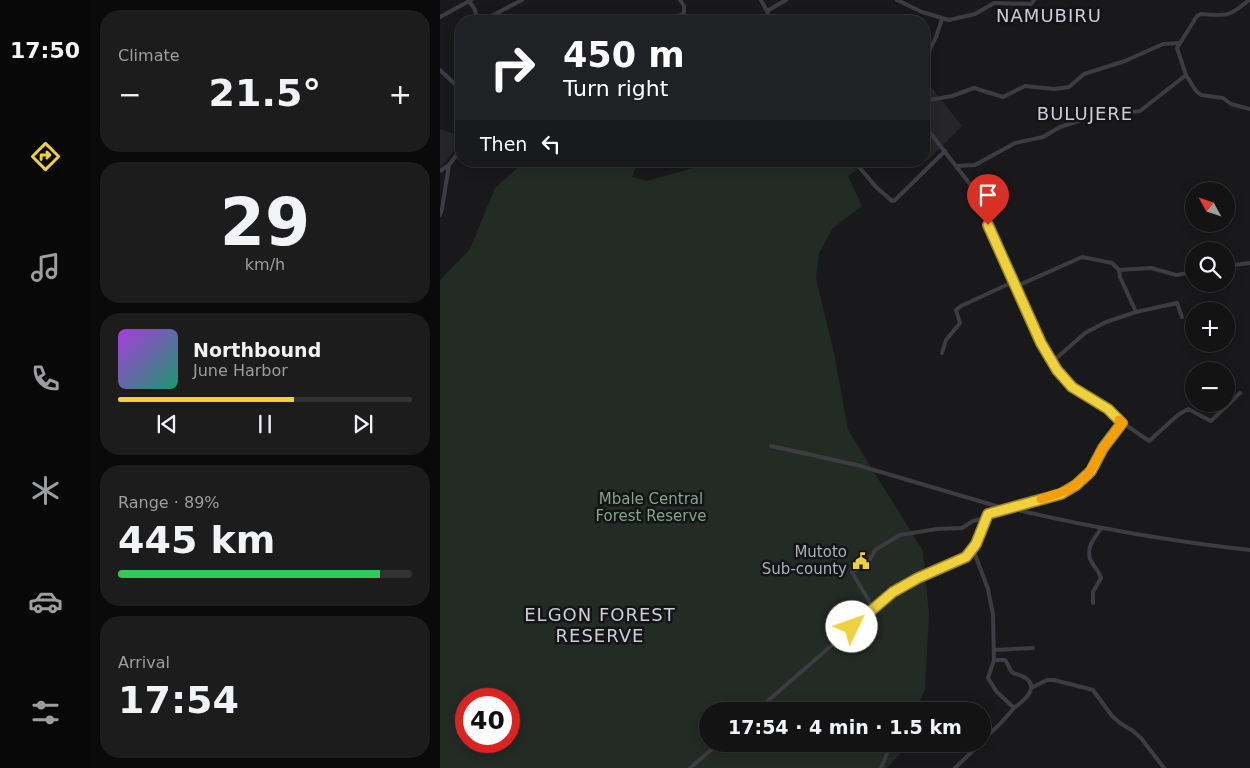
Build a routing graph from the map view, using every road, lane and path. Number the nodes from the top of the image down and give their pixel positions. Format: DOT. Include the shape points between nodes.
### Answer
graph roads {
  1 [pos="456,0"];
  2 [pos="522,0"];
  3 [pos="680,0"];
  4 [pos="761,0"];
  5 [pos="786,0"];
  6 [pos="897,0"];
  7 [pos="1034,0"];
  8 [pos="1249,0"];
  9 [pos="470,1"];
  10 [pos="458,6"];
  11 [pos="767,11"];
  12 [pos="478,15"];
  13 [pos="493,15"];
  14 [pos="681,15"];
  15 [pos="769,15"];
  16 [pos="440,17"];
  17 [pos="942,19"];
  18 [pos="1178,43"];
  19 [pos="930,50"];
  20 [pos="440,70"];
  21 [pos="1186,75"];
  22 [pos="455,84"];
  23 [pos="930,99"];
  24 [pos="1250,109"];
  25 [pos="930,132"];
  26 [pos="945,151"];
  27 [pos="455,157"];
  28 [pos="449,165"];
  29 [pos="930,166"];
  30 [pos="957,166"];
  31 [pos="859,167"];
  32 [pos="929,167"];
  33 [pos="440,173"];
  34 [pos="446,179"];
  35 [pos="440,215"];
  36 [pos="1250,263"];
  37 [pos="1235,265"];
  38 [pos="1119,270"];
  39 [pos="1185,274"];
  40 [pos="1014,285"];
  41 [pos="1136,312"];
  42 [pos="1182,317"];
  43 [pos="942,353"];
  44 [pos="1052,362"];
  45 [pos="1240,393"];
  46 [pos="1122,423"];
  47 [pos="772,446"];
  48 [pos="1005,508"];
  49 [pos="985,518"];
  50 [pos="1101,529"];
  51 [pos="973,549"];
  52 [pos="1250,550"];
  53 [pos="1093,603"];
  54 [pos="872,608"];
  55 [pos="1033,648"];
  56 [pos="994,650"];
  57 [pos="994,660"];
  58 [pos="1031,688"];
  59 [pos="766,702"];
  60 [pos="1014,708"];
  61 [pos="991,732"];
  62 [pos="709,752"];
  63 [pos="888,752"];
  64 [pos="969,752"];
  65 [pos="690,768"];
  66 [pos="882,768"];
  67 [pos="955,768"];
  68 [pos="1164,768"];
  1 -- 10 [label="street"];
  2 -- 13 [label="street"];
  3 -- 14 [label="street" via="684,6"];
  4 -- 11 [label="street"];
  5 -- 11 [label="street"];
  6 -- 17 [label="street"];
  7 -- 17 [label="street" via="1031,4 994,3 971,15"];
  8 -- 18 [label="street" via="1230,14 1195,17"];
  9 -- 10 [label="street"];
  9 -- 12 [label="street"];
  10 -- 16 [label="street"];
  11 -- 15 [label="street"];
  17 -- 19 [label="street"];
  18 -- 21 [label="street"];
  18 -- 23 [label="street" via="1163,44 1084,74 1065,88 1025,86 1003,97 974,88"];
  20 -- 22 [label="street"];
  21 -- 24 [label="street" via="1198,94 1223,98 1231,104"];
  21 -- 30 [label="street" via="1140,111 1091,117 1058,128 1043,137 1015,143 975,165"];
  25 -- 26 [label="street"];
  26 -- 29 [label="street"];
  26 -- 30 [label="street"];
  27 -- 28 [label="street"];
  28 -- 33 [label="street"];
  28 -- 34 [label="street"];
  30 -- 40 [label="street" via="973,188"];
  31 -- 32 [label="street" via="892,201"];
  33 -- 34 [label="street"];
  34 -- 35 [label="street"];
  36 -- 37 [label="street"];
  38 -- 39 [label="street" via="1151,268 1176,275"];
  38 -- 40 [label="street" via="1112,263 1082,257"];
  38 -- 41 [label="street"];
  40 -- 43 [label="street" via="956,310 960,322 946,340"];
  40 -- 44 [label="street"];
  41 -- 42 [label="street" via="1177,303"];
  41 -- 44 [label="street" via="1088,331"];
  44 -- 46 [label="street" via="1072,387 1108,409"];
  45 -- 46 [label="street" via="1210,421 1188,410 1149,441"];
  46 -- 48 [label="street" via="1091,471 1076,485 1061,494"];
  47 -- 48 [label="street" via="857,465"];
  48 -- 49 [label="street"];
  48 -- 50 [label="street"];
  49 -- 51 [label="street"];
  49 -- 54 [label="street" via="962,528 900,535 875,550 868,564 852,572"];
  50 -- 52 [label="street"];
  50 -- 53 [label="street" via="1089,548 1090,559 1101,578 1093,592"];
  51 -- 54 [label="street" via="963,560 904,585"];
  51 -- 56 [label="street" via="988,589"];
  54 -- 59 [label="street"];
  55 -- 56 [label="street"];
  56 -- 57 [label="street"];
  57 -- 58 [label="street" via="1007,661 1012,672 1028,680"];
  57 -- 60 [label="street" via="988,680"];
  58 -- 60 [label="street" via="1026,698"];
  58 -- 68 [label="street" via="1054,680 1093,690 1112,716 1141,738"];
  60 -- 61 [label="street"];
  62 -- 65 [label="street"];
  63 -- 66 [label="street"];
  64 -- 67 [label="street"];
}
